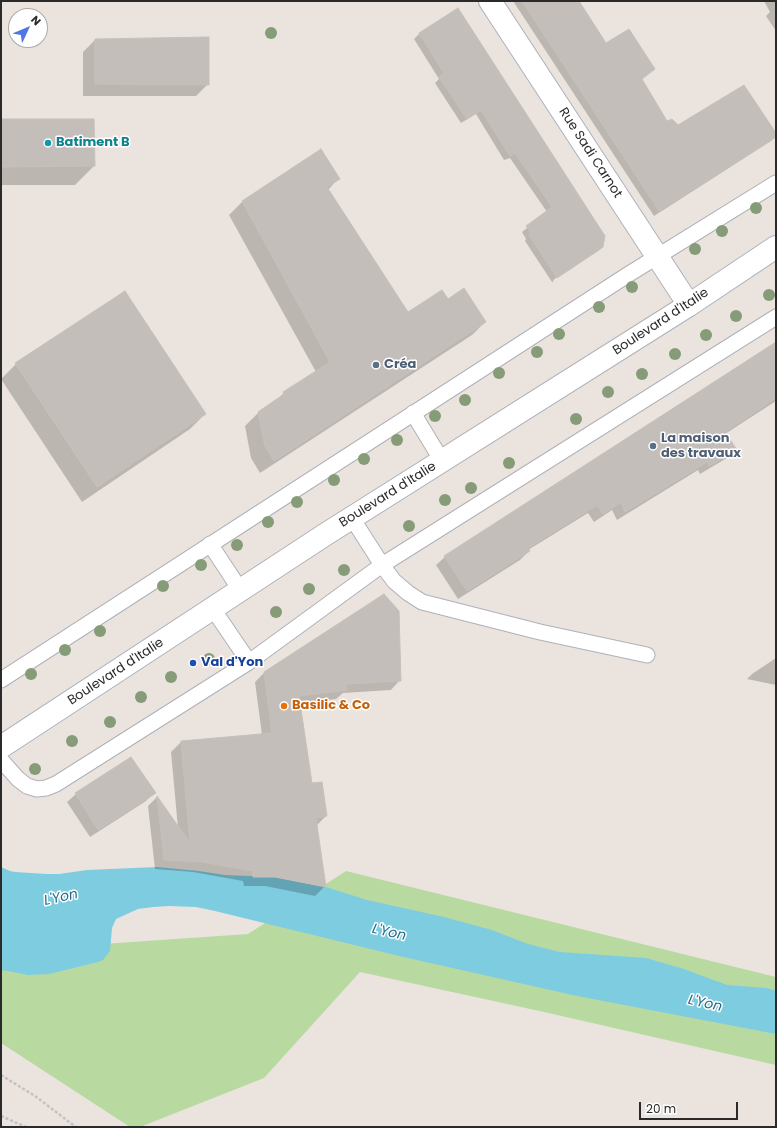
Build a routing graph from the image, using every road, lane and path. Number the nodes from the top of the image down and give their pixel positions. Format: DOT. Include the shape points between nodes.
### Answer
graph roads {
  1 [pos="490,1"];
  2 [pos="776,183"];
  3 [pos="776,247"];
  4 [pos="657,256"];
  5 [pos="688,305"];
  6 [pos="776,317"];
  7 [pos="413,413"];
  8 [pos="442,461"];
  9 [pos="352,518"];
  10 [pos="210,544"];
  11 [pos="382,565"];
  12 [pos="241,591"];
  13 [pos="213,609"];
  14 [pos="647,655"];
  15 [pos="249,662"];
  16 [pos="1,680"];
  17 [pos="1,747"];
  18 [pos="1,760"];
  19 [pos="1,1075"];
  20 [pos="1,1116"];
  21 [pos="26,1127"];
  22 [pos="76,1127"];
  1 -- 4 [label="main road, Rue Sadi Carnot"];
  2 -- 4 [label="lane"];
  3 -- 5 [label="main road, Boulevard d'Italie"];
  4 -- 5 [label="main road, Rue Sadi Carnot"];
  4 -- 7 [label="lane"];
  5 -- 8 [label="main road, Boulevard d'Italie"];
  6 -- 11 [label="lane"];
  7 -- 8 [label="lane"];
  7 -- 10 [label="lane"];
  8 -- 9 [label="main road, Boulevard d'Italie"];
  9 -- 11 [label="lane"];
  9 -- 12 [label="main road, Boulevard d'Italie"];
  10 -- 12 [label="lane"];
  10 -- 16 [label="lane"];
  11 -- 14 [label="lane" via="394,581 422,602 540,632"];
  11 -- 15 [label="lane"];
  12 -- 13 [label="main road, Boulevard d'Italie"];
  13 -- 15 [label="lane"];
  13 -- 17 [label="main road, Boulevard d'Italie"];
  15 -- 18 [label="lane" via="46,788 27,786 18,780"];
  19 -- 22 [label="path" via="35,1096"];
  20 -- 21 [label="path"];
}
